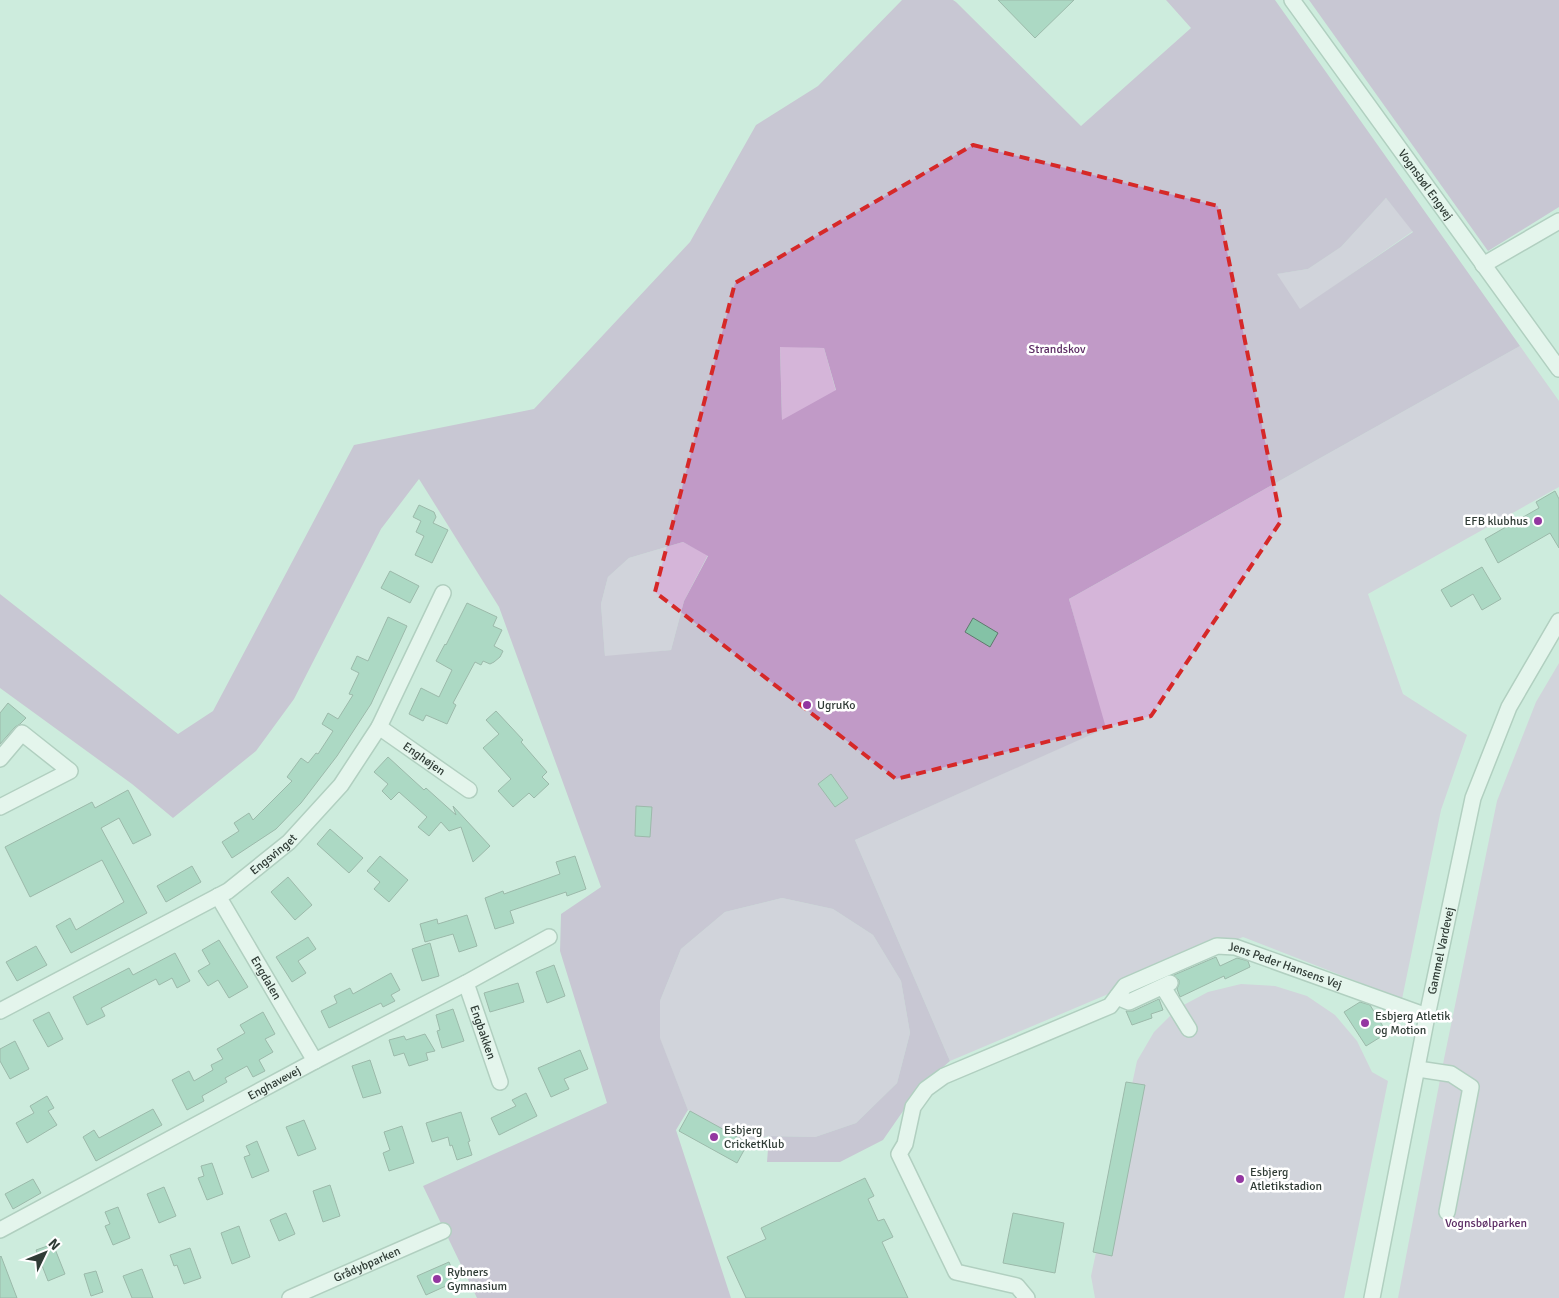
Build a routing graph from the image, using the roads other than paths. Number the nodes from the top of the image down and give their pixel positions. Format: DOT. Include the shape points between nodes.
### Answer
graph roads {
  1 [pos="1292,0"];
  2 [pos="1559,221"];
  3 [pos="1483,265"];
  4 [pos="1559,369"];
  5 [pos="443,593"];
  6 [pos="1559,621"];
  7 [pos="379,727"];
  8 [pos="0,760"];
  9 [pos="469,790"];
  10 [pos="0,807"];
  11 [pos="218,896"];
  12 [pos="549,937"];
  13 [pos="466,984"];
  14 [pos="1117,997"];
  15 [pos="0,1011"];
  16 [pos="1427,1016"];
  17 [pos="1189,1029"];
  18 [pos="315,1061"];
  19 [pos="1418,1068"];
  20 [pos="500,1082"];
  21 [pos="1447,1212"];
  22 [pos="0,1230"];
  23 [pos="443,1231"];
  24 [pos="290,1298"];
  25 [pos="1028,1298"];
  26 [pos="1372,1298"];
  1 -- 3 [label="street, Vognsbøl Engvej"];
  2 -- 3 [label="street"];
  3 -- 4 [label="street, Vognsbøl Engvej"];
  5 -- 7 [label="street, Engsvinget"];
  6 -- 16 [label="street, Gammel Vardevej" via="1509,707 1474,798"];
  7 -- 9 [label="street, Enghøjen"];
  7 -- 11 [label="street, Engsvinget" via="341,785 290,842 228,892"];
  8 -- 10 [label="street" via="22,733 70,771"];
  11 -- 15 [label="street, Engsvinget"];
  11 -- 18 [label="street, Engdalen"];
  12 -- 13 [label="street, Enghavevej"];
  13 -- 18 [label="street, Enghavevej"];
  13 -- 20 [label="street, Engbakken"];
  14 -- 16 [label="street, Jens Peder Hansens Vej" via="1125,986 1217,946 1236,947"];
  14 -- 17 [label="street" via="1129,1002 1166,985"];
  14 -- 25 [label="street, Jens Peder Hansens Vej" via="1110,1006 944,1076 926,1089 913,1107 905,1144 899,1154 956,1272 1017,1286"];
  16 -- 19 [label="street, Gammel Vardevej"];
  18 -- 22 [label="street, Enghavevej"];
  19 -- 21 [label="street" via="1450,1074 1471,1086"];
  19 -- 26 [label="street, Gammel Vardevej"];
  23 -- 24 [label="street, Grådybparken"];
}
